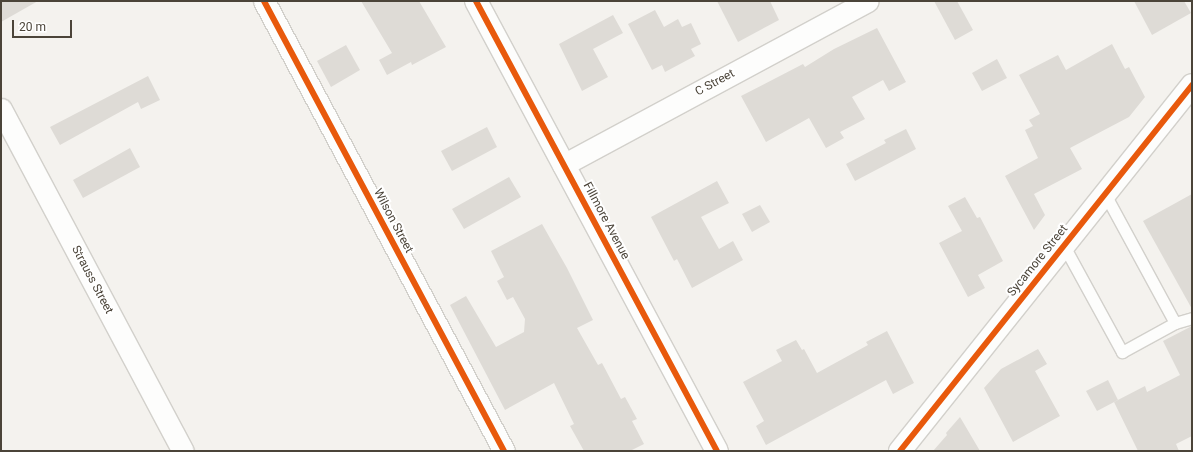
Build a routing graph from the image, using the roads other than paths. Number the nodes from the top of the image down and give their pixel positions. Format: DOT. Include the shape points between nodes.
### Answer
graph roads {
  1 [pos="264,1"];
  2 [pos="476,1"];
  3 [pos="868,1"];
  4 [pos="1192,85"];
  5 [pos="1,109"];
  6 [pos="564,164"];
  7 [pos="1105,194"];
  8 [pos="1064,246"];
  9 [pos="1192,318"];
  10 [pos="1175,323"];
  11 [pos="183,451"];
  12 [pos="504,451"];
  13 [pos="717,451"];
  14 [pos="900,451"];
  1 -- 12 [label="street, Wilson Street"];
  2 -- 6 [label="street, Fillmore Avenue"];
  3 -- 6 [label="street, C Street"];
  4 -- 7 [label="street, Sycamore Street"];
  5 -- 11 [label="street, Strauss Street"];
  6 -- 13 [label="street, Fillmore Avenue"];
  7 -- 8 [label="street, Sycamore Street"];
  7 -- 10 [label="lane"];
  8 -- 10 [label="lane" via="1122,352"];
  8 -- 14 [label="street, Sycamore Street"];
  9 -- 10 [label="lane"];
}
